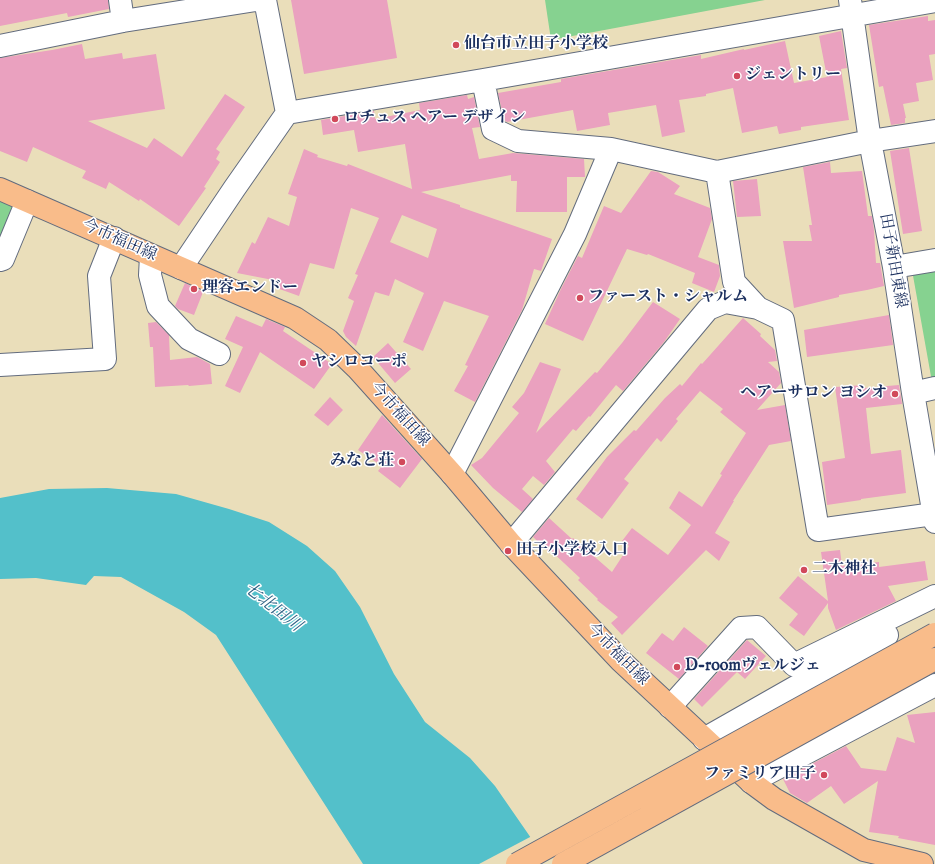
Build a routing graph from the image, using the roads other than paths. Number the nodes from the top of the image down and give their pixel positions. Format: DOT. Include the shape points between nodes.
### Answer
graph roads {
  1 [pos="256,0"];
  2 [pos="265,0"];
  3 [pos="935,1"];
  4 [pos="851,8"];
  5 [pos="122,10"];
  6 [pos="0,46"];
  7 [pos="483,80"];
  8 [pos="287,113"];
  9 [pos="935,130"];
  10 [pos="870,141"];
  11 [pos="611,149"];
  12 [pos="717,172"];
  13 [pos="0,189"];
  14 [pos="28,201"];
  15 [pos="114,238"];
  16 [pos="151,256"];
  17 [pos="0,260"];
  18 [pos="935,260"];
  19 [pos="894,267"];
  20 [pos="181,268"];
  21 [pos="758,308"];
  22 [pos="219,354"];
  23 [pos="0,365"];
  24 [pos="935,388"];
  25 [pos="913,393"];
  26 [pos="452,474"];
  27 [pos="934,518"];
  28 [pos="511,544"];
  29 [pos="935,596"];
  30 [pos="935,608"];
  31 [pos="935,634"];
  32 [pos="935,659"];
  33 [pos="935,685"];
  34 [pos="670,707"];
  35 [pos="704,739"];
  36 [pos="751,782"];
  37 [pos="517,864"];
  38 [pos="563,864"];
  39 [pos="922,864"];
  1 -- 5 [label="street"];
  2 -- 8 [label="street"];
  3 -- 4 [label="street"];
  4 -- 7 [label="street"];
  4 -- 10 [label="street, 田子新田東線"];
  5 -- 6 [label="street"];
  7 -- 8 [label="street"];
  7 -- 11 [label="street" via="493,129 518,141"];
  8 -- 20 [label="street"];
  9 -- 10 [label="street"];
  10 -- 12 [label="street"];
  10 -- 19 [label="street, 田子新田東線"];
  11 -- 12 [label="street"];
  11 -- 26 [label="street" via="575,234"];
  12 -- 21 [label="street" via="734,282"];
  13 -- 14 [label="main road, 今市福田線"];
  14 -- 15 [label="main road, 今市福田線"];
  14 -- 17 [label="street" via="3,259"];
  15 -- 16 [label="main road, 今市福田線"];
  15 -- 23 [label="street" via="99,276 106,359"];
  16 -- 20 [label="main road, 今市福田線"];
  16 -- 22 [label="street" via="150,275 158,306 189,339"];
  18 -- 19 [label="street"];
  19 -- 25 [label="street, 田子新田東線"];
  20 -- 26 [label="main road, 今市福田線" via="295,318 328,340 357,368"];
  21 -- 27 [label="street" via="783,320 818,530"];
  21 -- 28 [label="street" via="725,302 708,309"];
  24 -- 25 [label="street"];
  25 -- 27 [label="street, 田子新田東線"];
  26 -- 28 [label="main road, 今市福田線"];
  28 -- 34 [label="main road, 今市福田線" via="621,661"];
  29 -- 34 [label="street" via="794,665 757,627 740,628"];
  30 -- 35 [label="street"];
  31 -- 37 [label="main road, bridge"];
  32 -- 38 [label="main road, bridge"];
  33 -- 36 [label="street"];
  34 -- 35 [label="main road, 今市福田線"];
  35 -- 36 [label="main road, 今市福田線"];
  36 -- 39 [label="main road, 今市福田線" via="774,800 864,850"];
}
